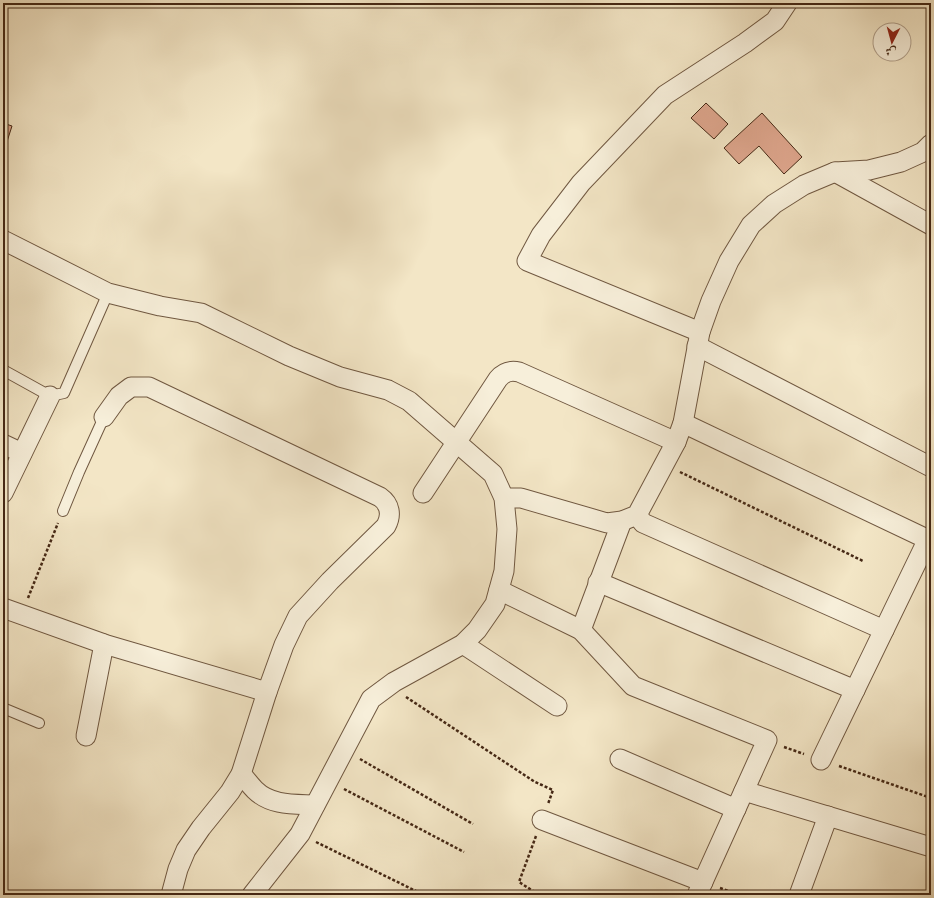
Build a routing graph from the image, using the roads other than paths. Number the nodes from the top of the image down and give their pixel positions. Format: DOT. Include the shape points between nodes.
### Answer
graph roads {
  1 [pos="787,3"];
  2 [pos="931,144"];
  3 [pos="835,172"];
  4 [pos="931,224"];
  5 [pos="3,240"];
  6 [pos="108,293"];
  7 [pos="699,339"];
  8 [pos="3,370"];
  9 [pos="50,396"];
  10 [pos="104,417"];
  11 [pos="683,423"];
  12 [pos="456,441"];
  13 [pos="676,442"];
  14 [pos="3,444"];
  15 [pos="22,453"];
  16 [pos="931,467"];
  17 [pos="3,493"];
  18 [pos="422,493"];
  19 [pos="504,498"];
  20 [pos="63,511"];
  21 [pos="630,518"];
  22 [pos="929,540"];
  23 [pos="598,582"];
  24 [pos="499,590"];
  25 [pos="3,608"];
  26 [pos="581,630"];
  27 [pos="884,630"];
  28 [pos="104,644"];
  29 [pos="463,644"];
  30 [pos="855,690"];
  31 [pos="267,692"];
  32 [pos="557,706"];
  33 [pos="3,708"];
  34 [pos="39,723"];
  35 [pos="86,736"];
  36 [pos="620,759"];
  37 [pos="821,760"];
  38 [pos="241,774"];
  39 [pos="744,791"];
  40 [pos="315,805"];
  41 [pos="736,809"];
  42 [pos="828,816"];
  43 [pos="542,820"];
  44 [pos="931,847"];
  45 [pos="700,889"];
  46 [pos="171,895"];
  47 [pos="252,895"];
  48 [pos="799,895"];
  1 -- 7 [label="street" via="775,21 665,95 581,183 541,235 527,261"];
  2 -- 3 [label="street" via="923,152 901,162 869,170"];
  3 -- 4 [label="street"];
  3 -- 7 [label="street" via="804,185 774,204 751,225 729,261 711,301"];
  5 -- 6 [label="street"];
  6 -- 9 [label="lane" via="64,393"];
  6 -- 12 [label="street" via="201,313 340,378 388,390 409,401"];
  7 -- 11 [label="street"];
  7 -- 16 [label="street"];
  8 -- 9 [label="lane"];
  9 -- 15 [label="street"];
  10 -- 20 [label="lane"];
  10 -- 31 [label="street" via="119,396 131,387 149,388 380,497 388,504 390,515 386,526 298,616 284,644"];
  11 -- 13 [label="street"];
  11 -- 22 [label="street"];
  12 -- 13 [label="street" via="501,376 511,371 519,372"];
  12 -- 18 [label="street"];
  12 -- 19 [label="street" via="493,474"];
  13 -- 21 [label="street" via="665,465"];
  14 -- 15 [label="street"];
  15 -- 17 [label="street"];
  19 -- 21 [label="street" via="521,498 607,523"];
  19 -- 24 [label="street" via="507,529 504,571"];
  21 -- 23 [label="street"];
  21 -- 27 [label="street"];
  22 -- 27 [label="street"];
  23 -- 26 [label="street"];
  23 -- 30 [label="street"];
  24 -- 26 [label="street"];
  24 -- 29 [label="street" via="495,604 478,630"];
  25 -- 28 [label="street"];
  26 -- 39 [label="street" via="633,686 767,740"];
  27 -- 30 [label="street"];
  28 -- 31 [label="street"];
  28 -- 35 [label="street"];
  29 -- 32 [label="street"];
  29 -- 40 [label="street" via="388,686 370,699"];
  30 -- 37 [label="street"];
  31 -- 38 [label="street"];
  33 -- 34 [label="lane"];
  36 -- 41 [label="street"];
  38 -- 40 [label="street" via="256,792 273,801"];
  38 -- 46 [label="street" via="186,850"];
  39 -- 41 [label="street"];
  39 -- 42 [label="street"];
  40 -- 47 [label="street" via="300,834"];
  41 -- 45 [label="street"];
  42 -- 44 [label="street"];
  42 -- 48 [label="street"];
  43 -- 45 [label="street"];
}
